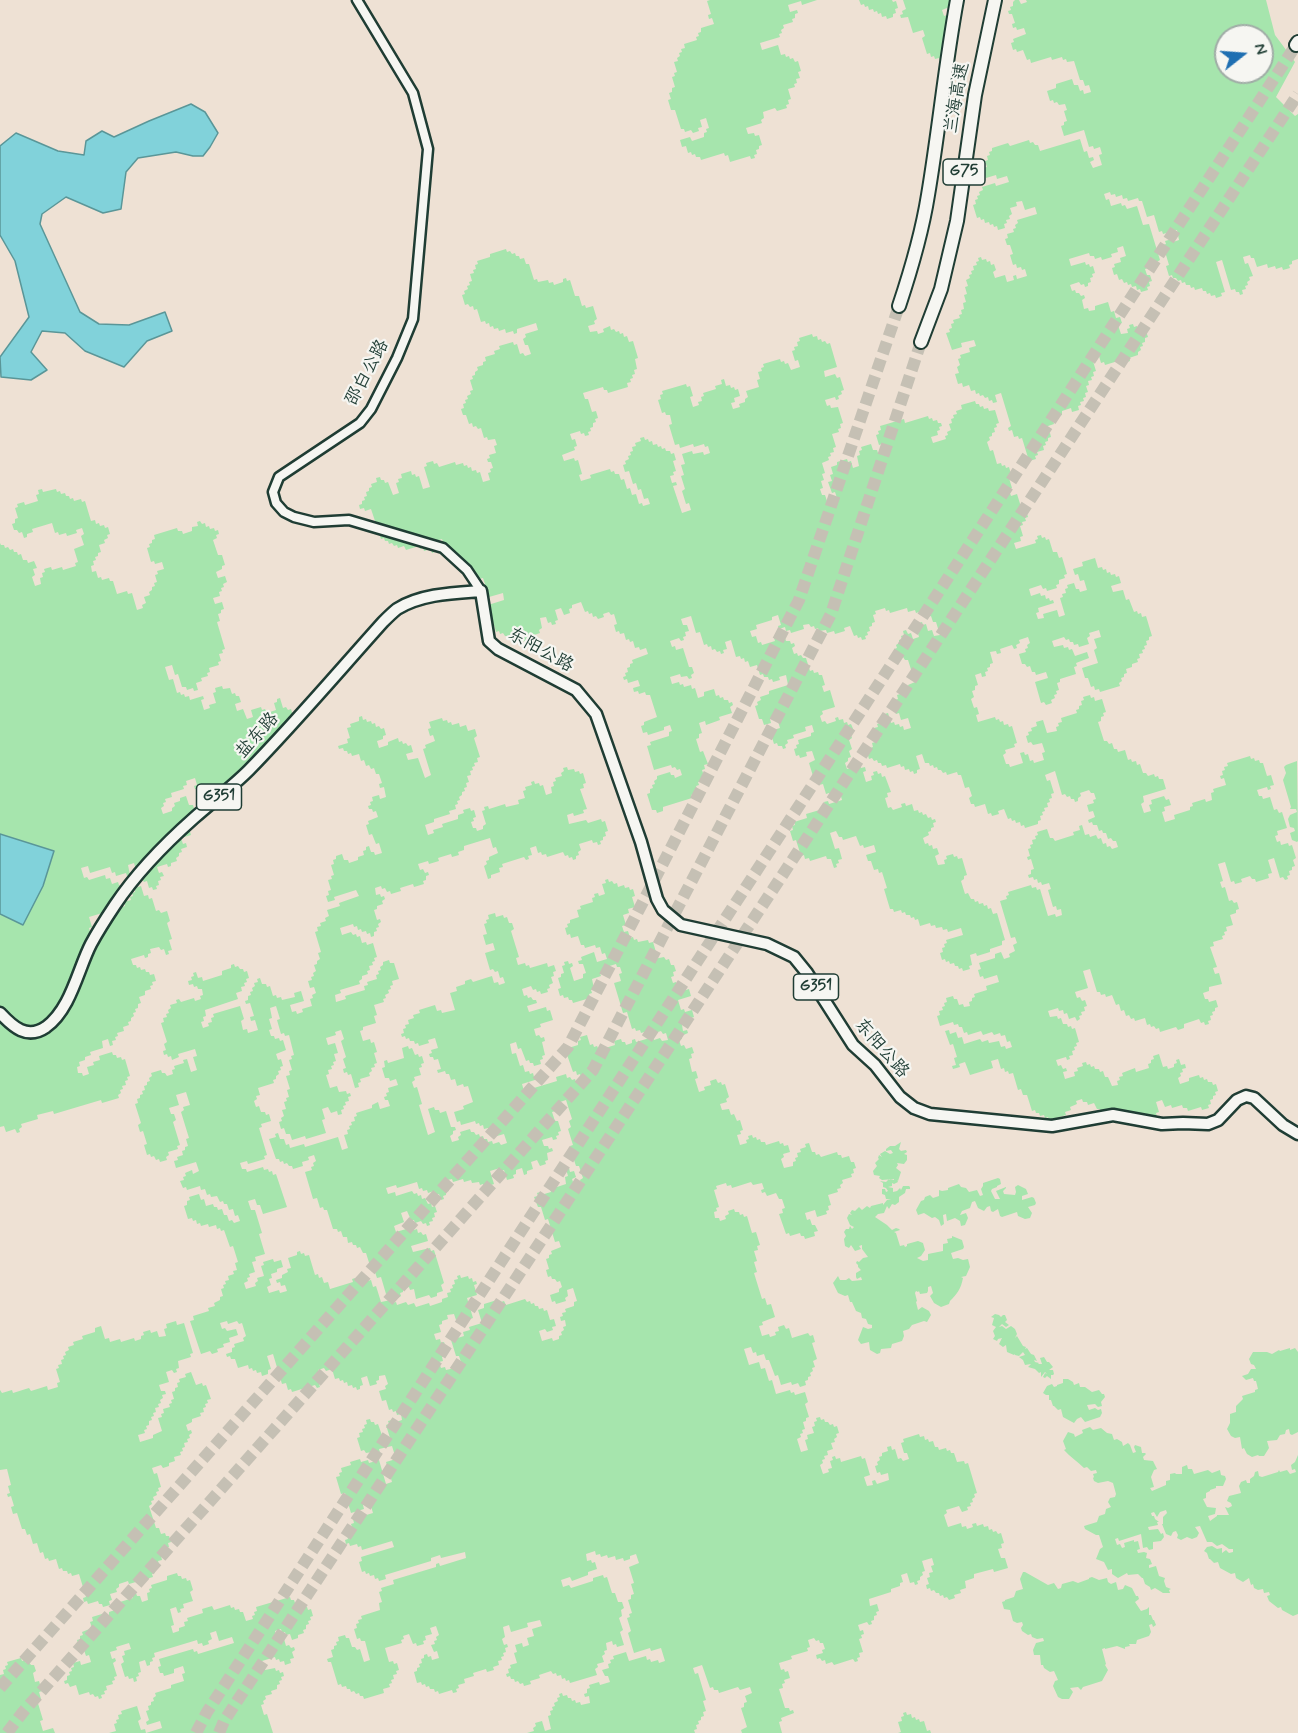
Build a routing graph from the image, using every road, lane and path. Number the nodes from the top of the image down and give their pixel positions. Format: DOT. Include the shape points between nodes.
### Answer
graph roads {
  1 [pos="357,0"];
  2 [pos="957,0"];
  3 [pos="995,0"];
  4 [pos="899,306"];
  5 [pos="921,342"];
  6 [pos="481,591"];
  7 [pos="0,1013"];
  8 [pos="1298,1134"];
  1 -- 6 [label="street, 邵白公路" via="413,93 428,148 413,319 397,358 360,423 279,477 273,492 276,503 294,518 314,522 349,520 443,548 467,570"];
  2 -- 4 [label="highway, 兰海高速 / G75" via="928,197"];
  3 -- 5 [label="highway, 兰海高速 / G75" via="975,95 957,221 941,289"];
  6 -- 7 [label="highway, 盐东路 / G351" via="443,594 397,609 248,771 156,855 116,904 91,945 62,1011 34,1033 13,1027"];
  6 -- 8 [label="highway, 东阳公路 / G351" via="489,641 498,650 576,690 596,714 663,910 681,925 767,944 794,957 853,1045 914,1108 930,1114 1052,1126 1113,1115 1162,1124 1208,1124 1246,1096 1254,1098"];
}
